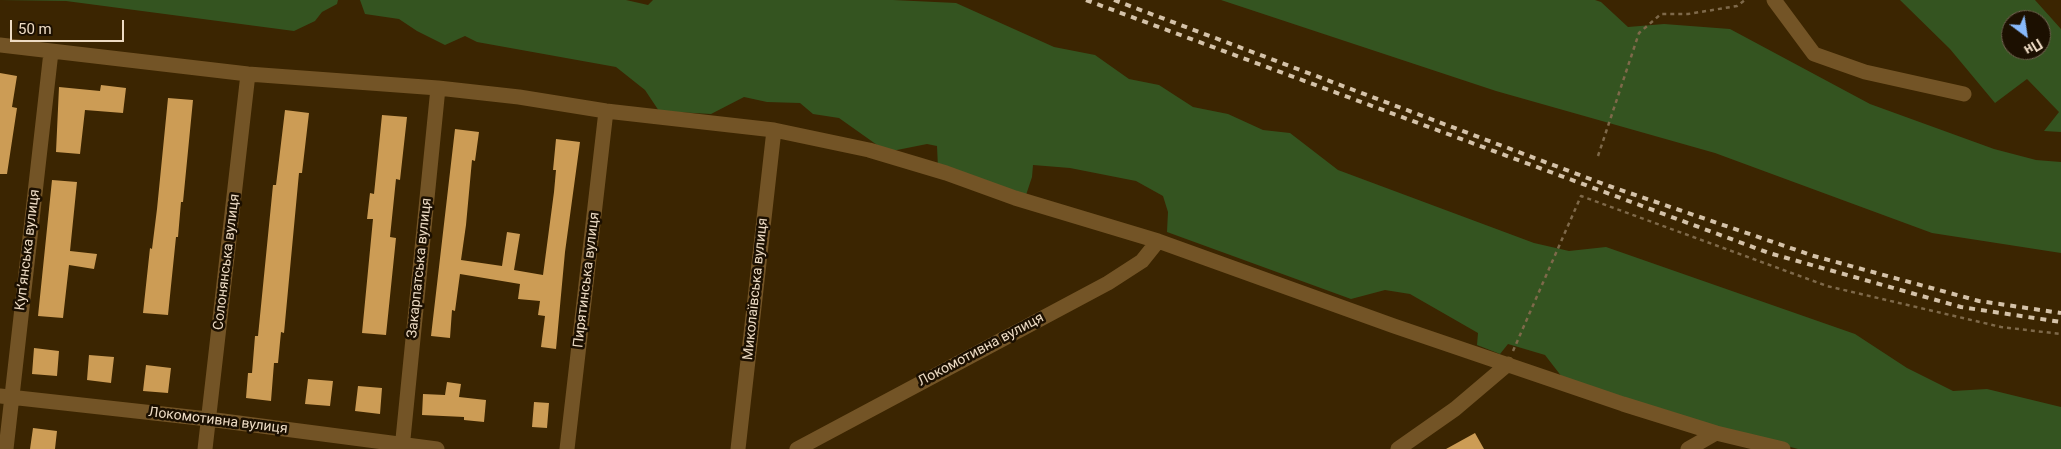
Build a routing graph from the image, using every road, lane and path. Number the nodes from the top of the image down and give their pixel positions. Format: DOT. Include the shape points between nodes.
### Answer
graph roads {
  1 [pos="1745,0"];
  2 [pos="1774,0"];
  3 [pos="0,45"];
  4 [pos="51,52"];
  5 [pos="248,74"];
  6 [pos="438,88"];
  7 [pos="1964,94"];
  8 [pos="606,111"];
  9 [pos="774,130"];
  10 [pos="1598,156"];
  11 [pos="1158,241"];
  12 [pos="2061,334"];
  13 [pos="1508,364"];
  14 [pos="5,396"];
  15 [pos="208,419"];
  16 [pos="1716,432"];
  17 [pos="402,448"];
  18 [pos="6,449"];
  19 [pos="205,449"];
  20 [pos="437,449"];
  21 [pos="567,449"];
  22 [pos="738,449"];
  23 [pos="797,449"];
  24 [pos="1398,449"];
  25 [pos="1688,449"];
  26 [pos="1783,449"];
  1 -- 10 [label="path" via="1737,6 1688,14 1661,14 1639,32"];
  2 -- 7 [label="street" via="1814,54 1864,72"];
  3 -- 4 [label="street"];
  4 -- 5 [label="street"];
  4 -- 14 [label="street, Купʼянська вулиця"];
  5 -- 6 [label="street"];
  5 -- 15 [label="street, Солонянська вулиця"];
  6 -- 8 [label="street"];
  6 -- 17 [label="street, Закарпатська вулиця"];
  8 -- 9 [label="street"];
  8 -- 21 [label="street, Пирятинська вулиця"];
  9 -- 11 [label="street" via="869,150"];
  9 -- 22 [label="street, Миколаївська вулиця"];
  11 -- 13 [label="street"];
  11 -- 23 [label="street, Локомотивна вулиця" via="1142,261 1108,283"];
  12 -- 13 [label="path" via="2000,327 1827,286 1581,196"];
  13 -- 16 [label="street"];
  13 -- 24 [label="street" via="1455,409"];
  14 -- 15 [label="street, Локомотивна вулиця"];
  14 -- 18 [label="street, Купʼянська вулиця"];
  15 -- 17 [label="street, Локомотивна вулиця"];
  15 -- 19 [label="street, Солонянська вулиця"];
  16 -- 25 [label="street"];
  16 -- 26 [label="street"];
  17 -- 20 [label="street, Локомотивна вулиця"];
}
